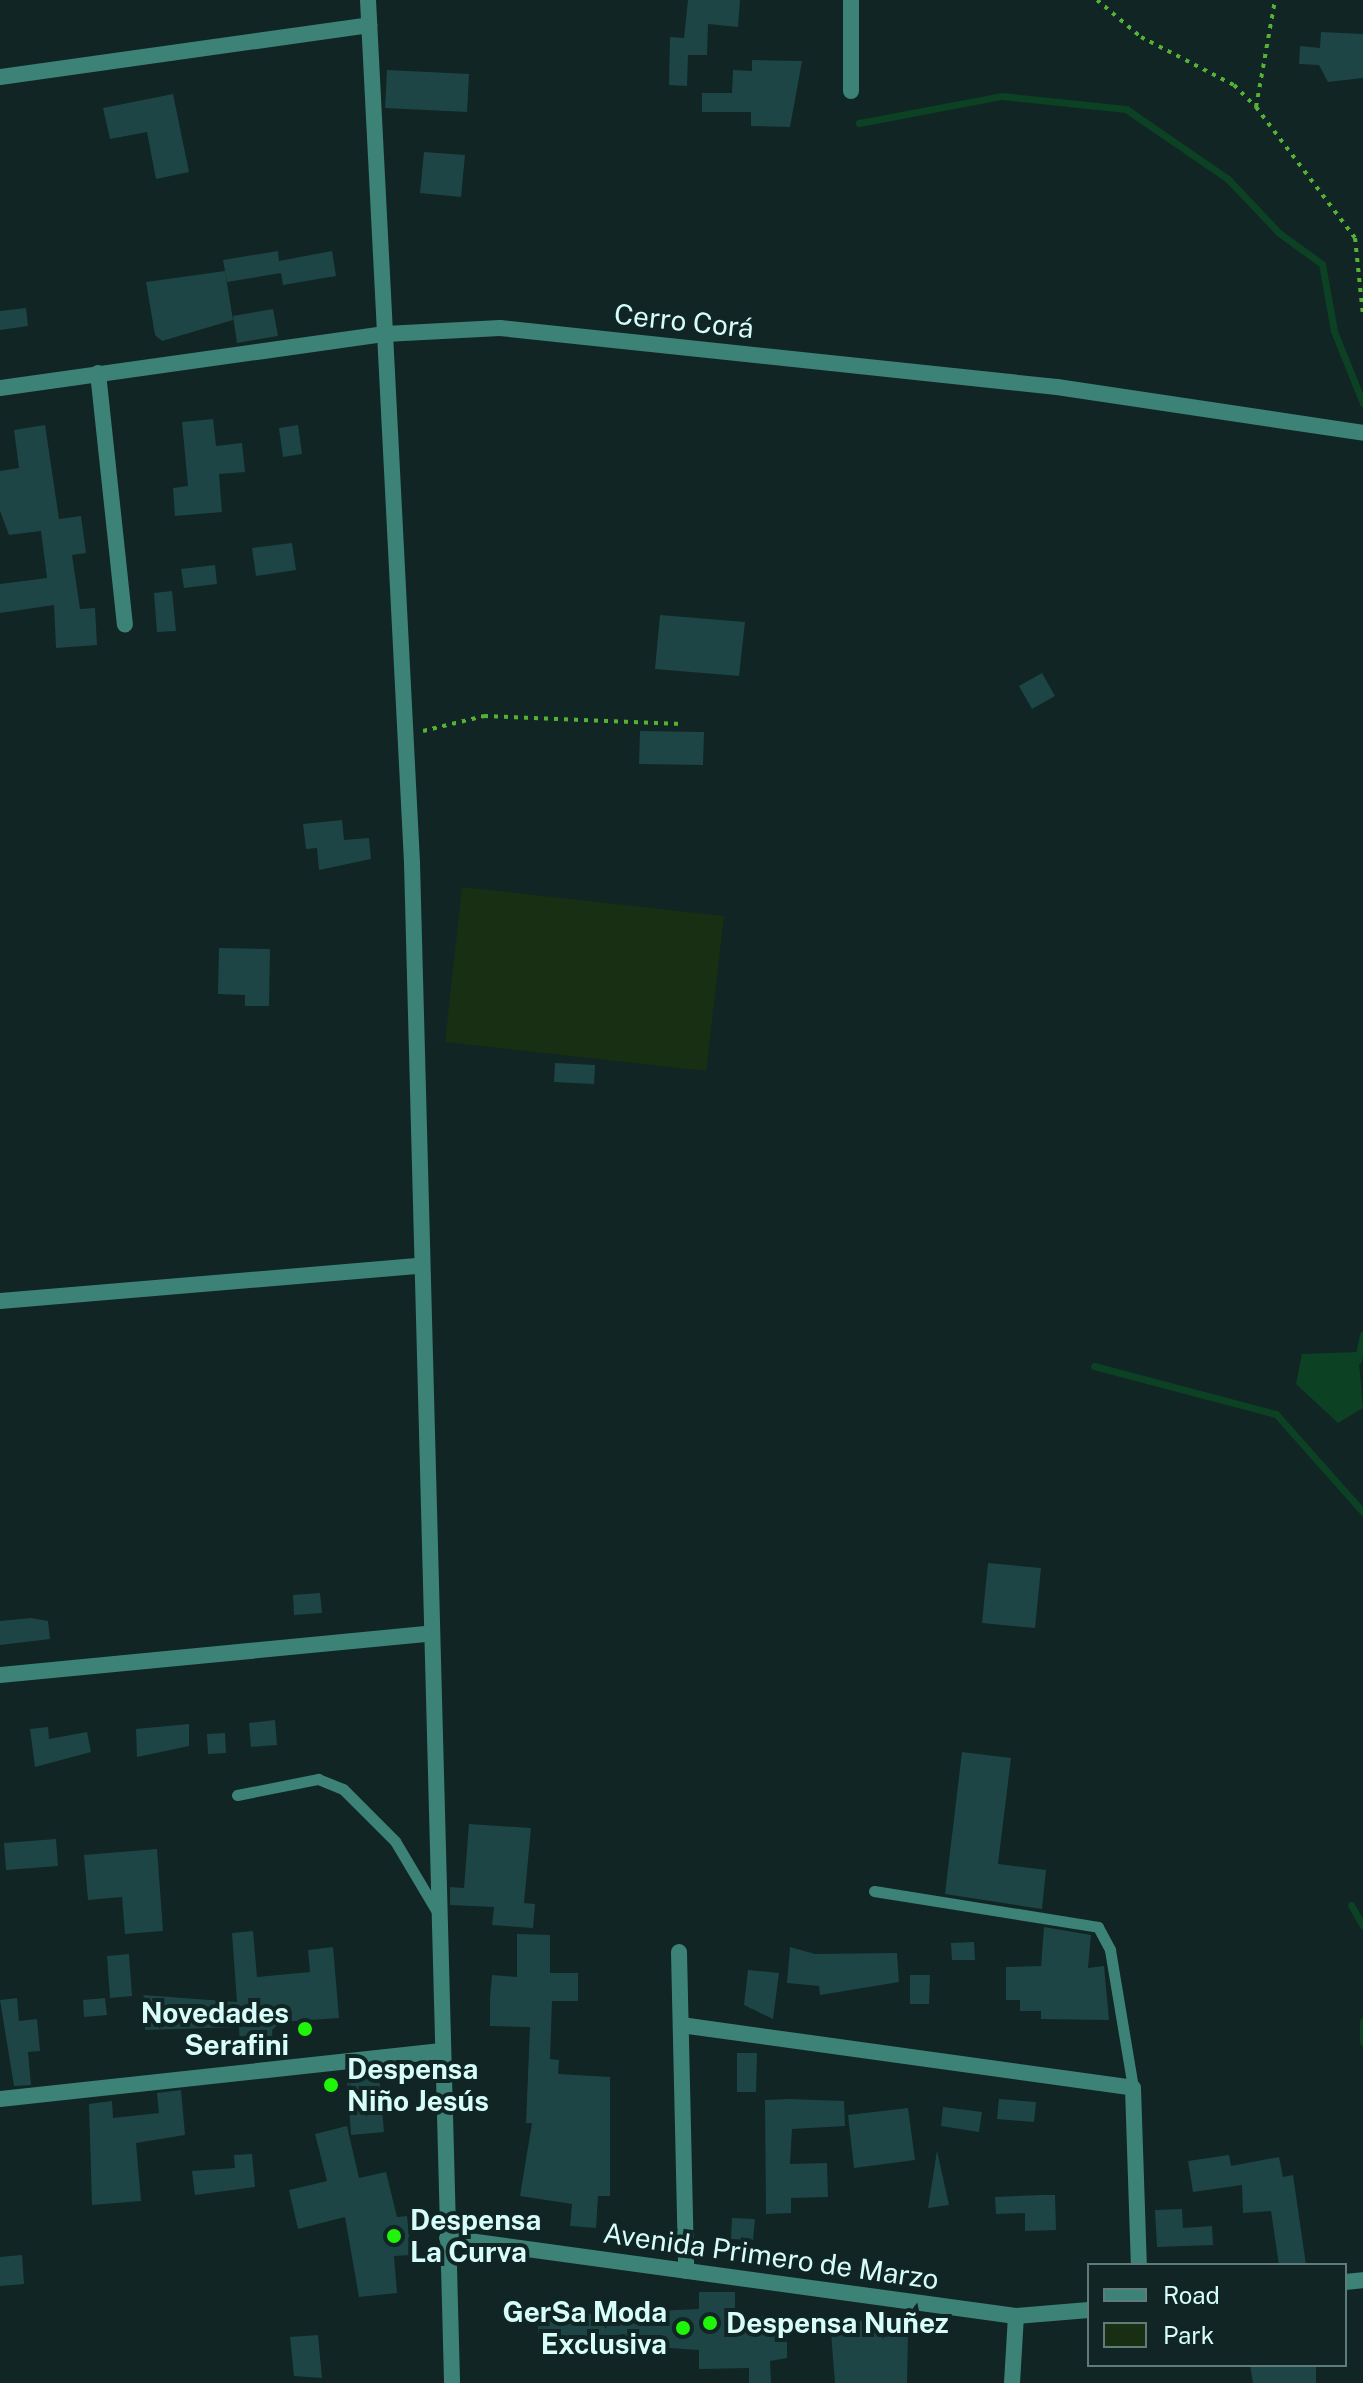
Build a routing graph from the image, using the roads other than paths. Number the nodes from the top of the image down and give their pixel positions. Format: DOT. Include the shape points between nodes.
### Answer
graph roads {
  1 [pos="368,0"];
  2 [pos="851,0"];
  3 [pos="369,25"];
  4 [pos="0,77"];
  5 [pos="851,91"];
  6 [pos="385,334"];
  7 [pos="98,373"];
  8 [pos="0,388"];
  9 [pos="1363,433"];
  10 [pos="125,625"];
  11 [pos="420,1266"];
  12 [pos="0,1301"];
  13 [pos="428,1634"];
  14 [pos="0,1675"];
  15 [pos="237,1795"];
  16 [pos="874,1891"];
  17 [pos="436,1910"];
  18 [pos="679,1952"];
  19 [pos="681,2025"];
  20 [pos="441,2051"];
  21 [pos="1133,2088"];
  22 [pos="0,2099"];
  23 [pos="447,2238"];
  24 [pos="1139,2263"];
  25 [pos="686,2271"];
  26 [pos="1087,2310"];
  27 [pos="1016,2316"];
  28 [pos="452,2383"];
  29 [pos="1012,2383"];
  1 -- 3 [label="street"];
  2 -- 5 [label="street"];
  3 -- 4 [label="street"];
  3 -- 6 [label="street"];
  6 -- 7 [label="street, Cerro Corá"];
  6 -- 9 [label="street, Cerro Corá" via="500,328 1057,387"];
  6 -- 11 [label="street" via="406,738"];
  7 -- 8 [label="street, Cerro Corá"];
  7 -- 10 [label="street"];
  11 -- 12 [label="street"];
  11 -- 13 [label="street"];
  13 -- 14 [label="street"];
  13 -- 17 [label="street"];
  15 -- 17 [label="lane" via="318,1779 343,1789 395,1841"];
  16 -- 21 [label="lane" via="1098,1927 1110,1950"];
  17 -- 20 [label="street"];
  18 -- 19 [label="street"];
  19 -- 21 [label="street"];
  19 -- 25 [label="street"];
  20 -- 22 [label="street"];
  20 -- 23 [label="street"];
  21 -- 24 [label="street"];
  23 -- 25 [label="street, Avenida Primero de Marzo"];
  23 -- 28 [label="street"];
  25 -- 27 [label="street, Avenida Primero de Marzo"];
  26 -- 27 [label="street, Avenida Primero de Marzo"];
  27 -- 29 [label="street"];
}
